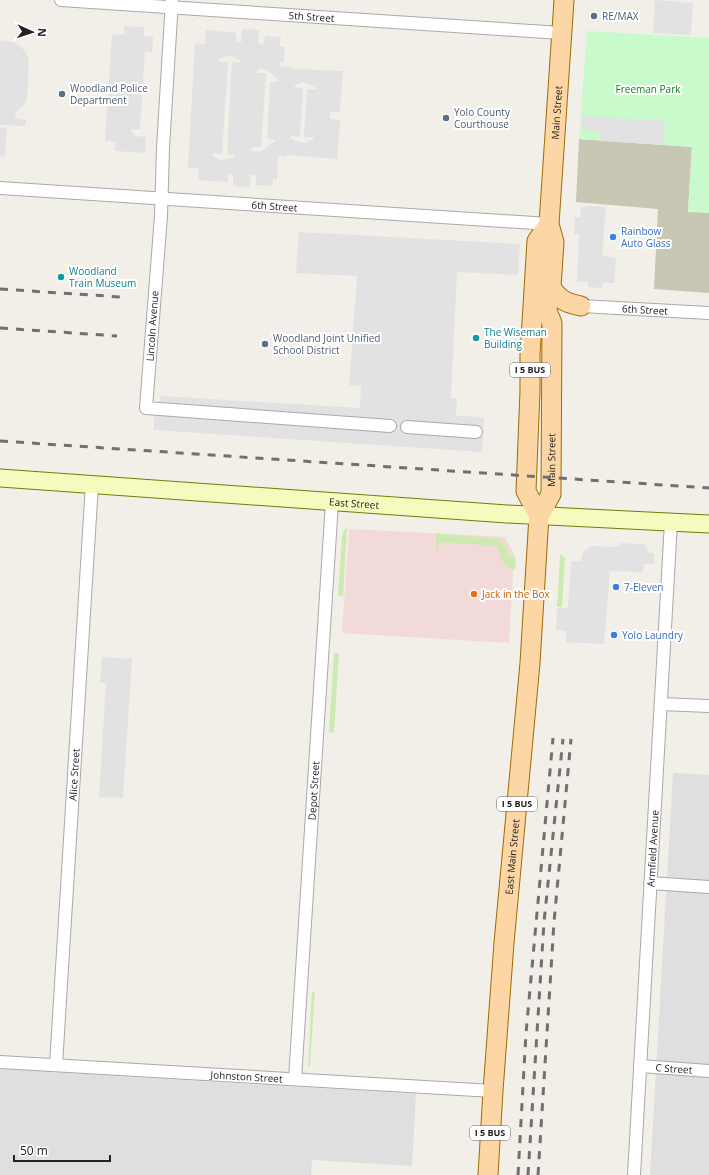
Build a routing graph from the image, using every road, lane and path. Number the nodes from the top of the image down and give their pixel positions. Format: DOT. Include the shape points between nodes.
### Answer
graph roads {
  1 [pos="61,0"];
  2 [pos="564,0"];
  3 [pos="172,4"];
  4 [pos="562,32"];
  5 [pos="0,188"];
  6 [pos="161,198"];
  7 [pos="549,222"];
  8 [pos="551,287"];
  9 [pos="581,306"];
  10 [pos="709,313"];
  11 [pos="552,323"];
  12 [pos="390,426"];
  13 [pos="407,427"];
  14 [pos="476,432"];
  15 [pos="0,478"];
  16 [pos="92,484"];
  17 [pos="332,502"];
  18 [pos="539,516"];
  19 [pos="671,522"];
  20 [pos="709,524"];
  21 [pos="660,704"];
  22 [pos="709,706"];
  23 [pos="650,884"];
  24 [pos="709,887"];
  25 [pos="0,1062"];
  26 [pos="56,1065"];
  27 [pos="640,1066"];
  28 [pos="709,1071"];
  29 [pos="295,1079"];
  30 [pos="493,1091"];
  31 [pos="488,1175"];
  32 [pos="634,1175"];
  1 -- 3 [label="street, 5th Street"];
  2 -- 4 [label="main road, Main Street / I 5 BUS"];
  3 -- 4 [label="street, 5th Street"];
  3 -- 6 [label="street, Lincoln Avenue"];
  4 -- 7 [label="main road, Main Street / I 5 BUS"];
  5 -- 6 [label="street, 6th Street"];
  6 -- 7 [label="street, 6th Street"];
  6 -- 12 [label="street, Lincoln Avenue" via="146,408"];
  7 -- 8 [label="main road, Main Street / I 5 BUS" via="554,242"];
  7 -- 18 [label="main road, I 5 BUS" via="537,241 530,355 526,491"];
  8 -- 9 [label="main road" via="557,297"];
  8 -- 11 [label="main road, Main Street / I 5 BUS" via="547,311"];
  9 -- 10 [label="street, 6th Street"];
  9 -- 11 [label="main road" via="557,313"];
  11 -- 18 [label="main road, Main Street / I 5 BUS" via="550,494"];
  13 -- 14 [label="street"];
  15 -- 16 [label="main road, East Street"];
  16 -- 17 [label="main road, East Street"];
  16 -- 26 [label="street, Alice Street"];
  17 -- 18 [label="main road, East Street"];
  17 -- 29 [label="street, Depot Street"];
  18 -- 19 [label="main road, East Street"];
  18 -- 30 [label="main road, East Main Street / I 5 BUS" via="530,663"];
  19 -- 20 [label="main road, East Street"];
  19 -- 21 [label="street, Armfield Avenue"];
  21 -- 22 [label="street"];
  21 -- 23 [label="street, Armfield Avenue"];
  23 -- 24 [label="street"];
  23 -- 27 [label="street, Armfield Avenue"];
  25 -- 26 [label="street, Johnston Street"];
  26 -- 29 [label="street, Johnston Street"];
  27 -- 28 [label="street, C Street"];
  27 -- 32 [label="street, Armfield Avenue"];
  29 -- 30 [label="street, Johnston Street"];
  30 -- 31 [label="main road, East Main Street / I 5 BUS"];
}
